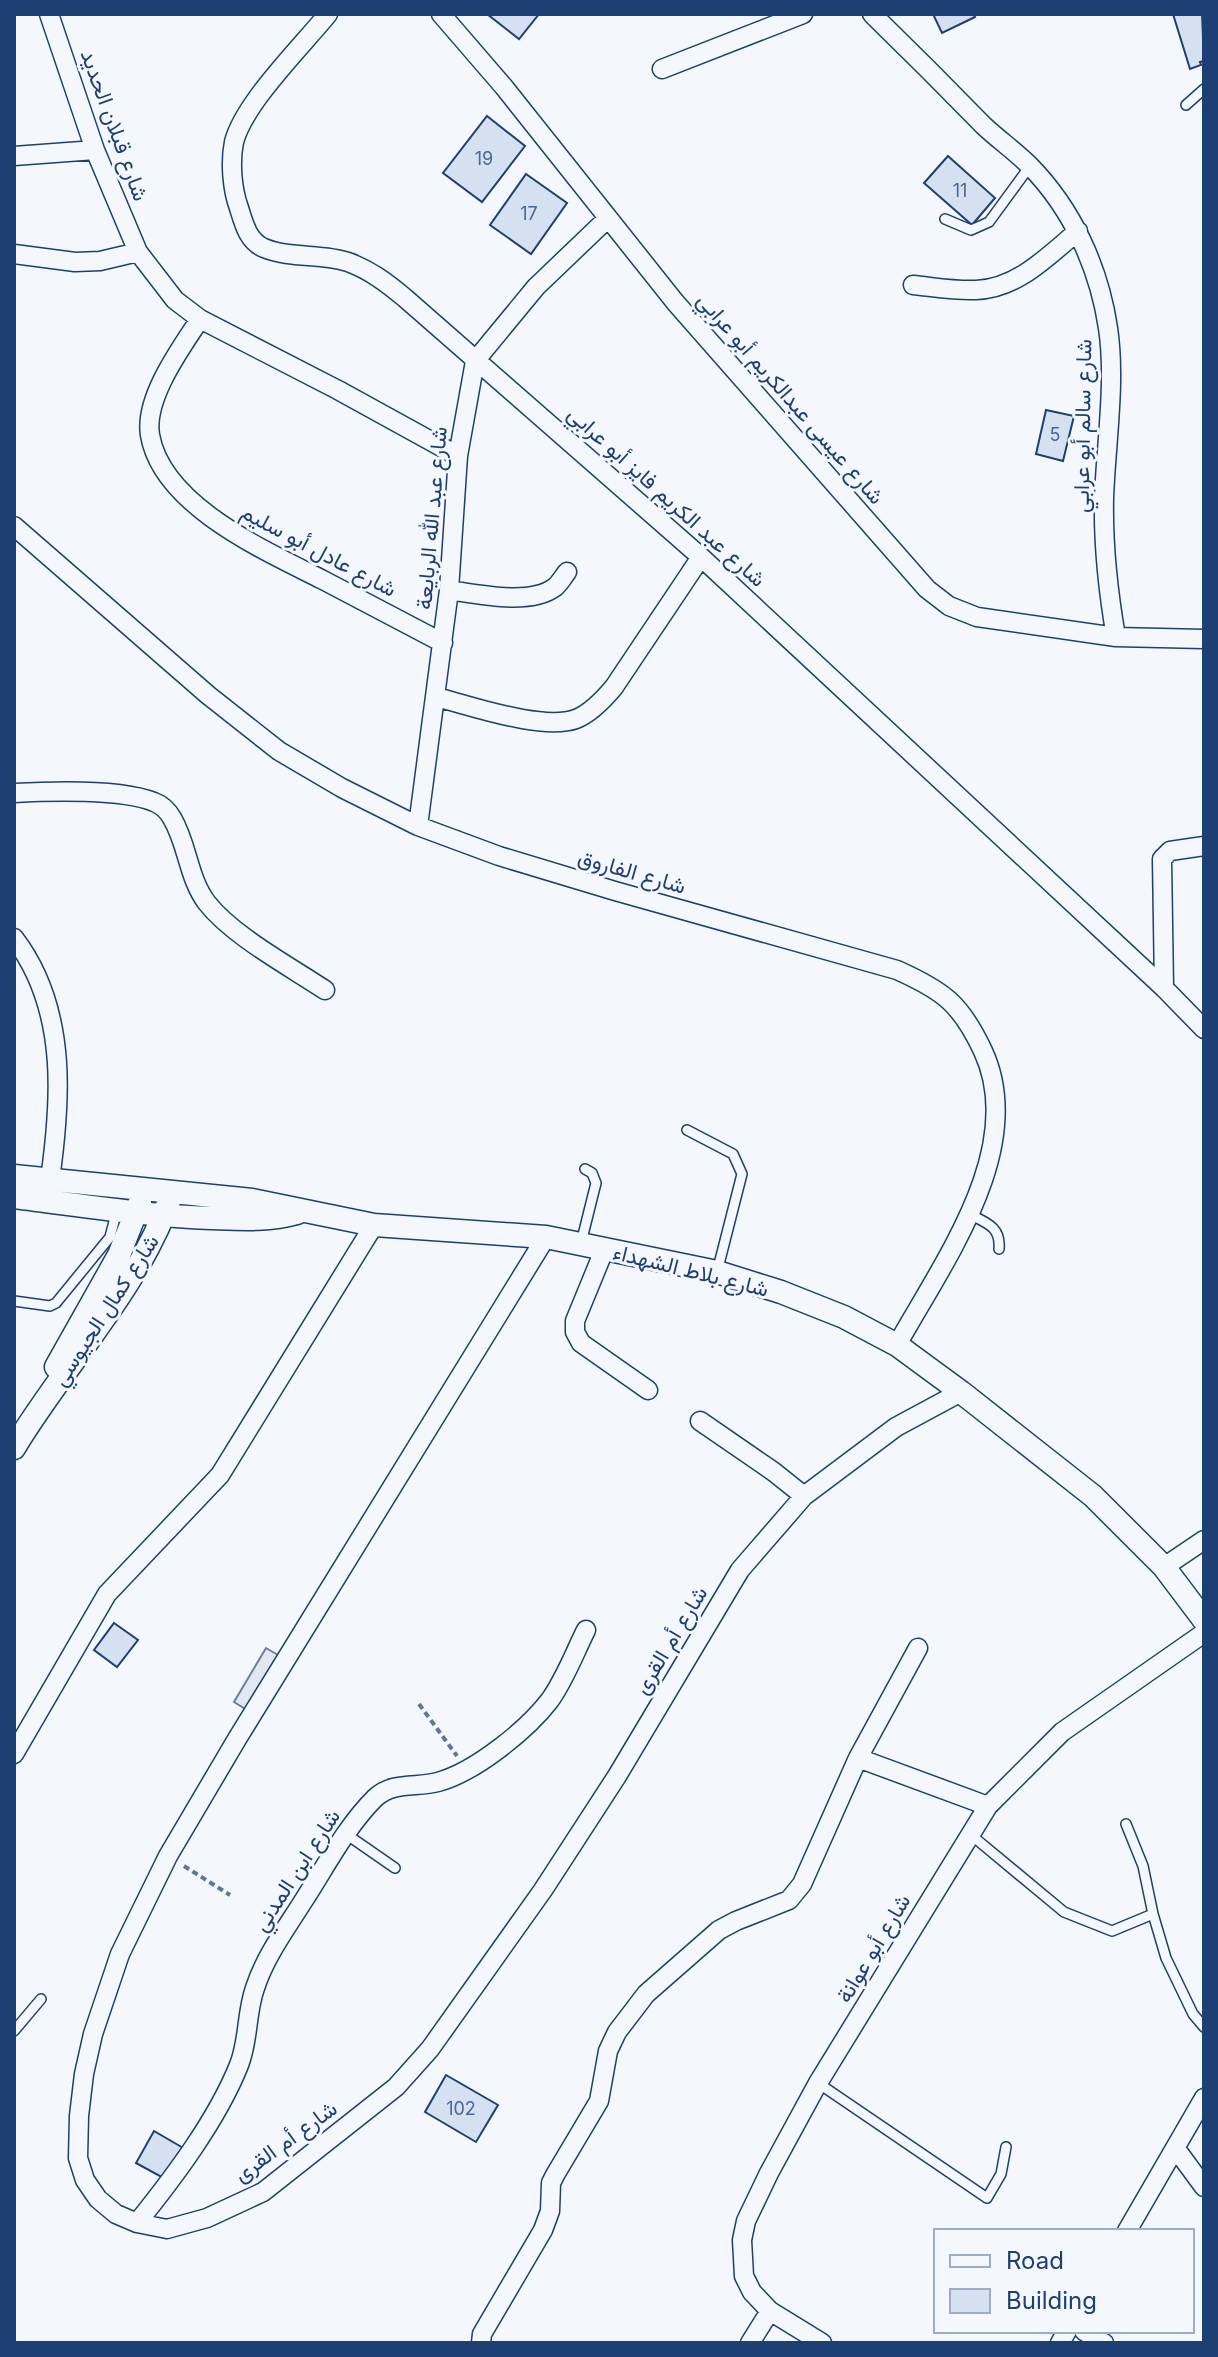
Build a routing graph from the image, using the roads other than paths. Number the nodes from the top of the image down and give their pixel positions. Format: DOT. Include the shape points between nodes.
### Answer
graph roads {
  1 [pos="49,14"];
  2 [pos="328,14"];
  3 [pos="441,14"];
  4 [pos="803,14"];
  5 [pos="872,14"];
  6 [pos="662,69"];
  7 [pos="1204,89"];
  8 [pos="1186,105"];
  9 [pos="95,150"];
  10 [pos="14,156"];
  11 [pos="1030,166"];
  12 [pos="607,219"];
  13 [pos="945,219"];
  14 [pos="1078,231"];
  15 [pos="138,252"];
  16 [pos="14,254"];
  17 [pos="913,285"];
  18 [pos="200,319"];
  19 [pos="475,361"];
  20 [pos="458,456"];
  21 [pos="14,526"];
  22 [pos="701,557"];
  23 [pos="567,572"];
  24 [pos="449,590"];
  25 [pos="1116,637"];
  26 [pos="1204,639"];
  27 [pos="443,643"];
  28 [pos="436,697"];
  29 [pos="14,793"];
  30 [pos="418,826"];
  31 [pos="1204,846"];
  32 [pos="14,938"];
  33 [pos="20,955"];
  34 [pos="1164,988"];
  35 [pos="325,990"];
  36 [pos="1204,1029"];
  37 [pos="687,1130"];
  38 [pos="585,1169"];
  39 [pos="14,1176"];
  40 [pos="49,1190"];
  41 [pos="143,1190"];
  42 [pos="172,1193"];
  43 [pos="14,1197"];
  44 [pos="127,1212"];
  45 [pos="302,1212"];
  46 [pos="969,1214"];
  47 [pos="164,1217"];
  48 [pos="374,1225"];
  49 [pos="546,1237"];
  50 [pos="581,1243"];
  51 [pos="605,1248"];
  52 [pos="999,1249"];
  53 [pos="717,1272"];
  54 [pos="14,1301"];
  55 [pos="897,1345"];
  56 [pos="648,1390"];
  57 [pos="961,1392"];
  58 [pos="700,1421"];
  59 [pos="29,1422"];
  60 [pos="14,1448"];
  61 [pos="804,1496"];
  62 [pos="1204,1540"];
  63 [pos="1164,1567"];
  64 [pos="1204,1620"];
  65 [pos="586,1630"];
  66 [pos="1204,1633"];
  67 [pos="918,1648"];
  68 [pos="14,1754"];
  69 [pos="858,1758"];
  70 [pos="988,1806"];
  71 [pos="1126,1824"];
  72 [pos="346,1834"];
  73 [pos="970,1834"];
  74 [pos="395,1868"];
  75 [pos="1153,1914"];
  76 [pos="41,1999"];
  77 [pos="1204,2027"];
  78 [pos="14,2031"];
  79 [pos="818,2083"];
  80 [pos="1204,2098"];
  81 [pos="1006,2147"];
  82 [pos="1176,2149"];
  83 [pos="1204,2187"];
  84 [pos="137,2223"];
  85 [pos="1128,2229"];
  86 [pos="770,2311"];
  87 [pos="481,2343"];
  88 [pos="750,2343"];
  89 [pos="822,2343"];
  1 -- 9 [label="street, شارع قبلان الحديد"];
  2 -- 19 [label="street, شارع عبد الكريم فايز أبو عرابي" via="257,100 234,142 235,198 246,229 262,247 347,261 377,275"];
  3 -- 12 [label="street, شارع عيسى عبدالكريم أبو عرابي"];
  4 -- 6 [label="street"];
  5 -- 11 [label="street, شارع سالم أبو عرابي"];
  7 -- 8 [label="lane"];
  9 -- 10 [label="street"];
  9 -- 15 [label="street, شارع قبلان الحديد"];
  11 -- 13 [label="lane" via="989,222 971,230"];
  11 -- 14 [label="street, شارع سالم أبو عرابي"];
  12 -- 19 [label="street, شارع عبد الله الربايعة" via="536,287"];
  12 -- 25 [label="street, شارع عيسى عبدالكريم أبو عرابي" via="927,589 949,606 977,617"];
  14 -- 17 [label="street" via="1028,273 1002,285 978,290"];
  14 -- 25 [label="street, شارع سالم أبو عرابي" via="1108,330 1105,573"];
  15 -- 16 [label="street" via="75,262"];
  15 -- 18 [label="street" via="175,300"];
  18 -- 20 [label="street"];
  18 -- 27 [label="street, شارع عادل أبو سليم" via="168,369 151,412 149,434 158,460 197,506 229,531"];
  19 -- 20 [label="street, شارع عبد الله الربايعة"];
  19 -- 22 [label="street, شارع عبد الكريم فايز أبو عرابي"];
  20 -- 24 [label="street, شارع عبد الله الربايعة"];
  21 -- 30 [label="street, شارع الفاروق" via="279,751"];
  22 -- 28 [label="street" via="614,687 577,718 551,724"];
  22 -- 34 [label="street, شارع عبد الكريم فايز أبو عرابي"];
  23 -- 24 [label="street" via="555,588 538,595 513,598"];
  24 -- 27 [label="street, شارع عبد الله الربايعة"];
  25 -- 26 [label="street, شارع عيسى عبدالكريم أبو عرابي"];
  27 -- 28 [label="street, شارع عبد الله الربايعة"];
  28 -- 30 [label="street, شارع عبد الله الربايعة"];
  29 -- 35 [label="street" via="114,794 162,806 206,901 225,922"];
  30 -- 46 [label="street, شارع الفاروق" via="644,900 887,966 950,999 970,1024 990,1066 997,1102 984,1177"];
  31 -- 34 [label="street" via="1170,851 1162,859"];
  32 -- 33 [label="street"];
  33 -- 40 [label="street" via="46,1001 57,1046 58,1103"];
  34 -- 36 [label="street, شارع عبد الكريم فايز أبو عرابي"];
  37 -- 53 [label="lane" via="733,1154 742,1174"];
  38 -- 50 [label="lane" via="596,1183"];
  39 -- 40 [label="street, شارع بلاط الشهداء"];
  40 -- 41 [label="street, شارع بلاط الشهداء"];
  40 -- 43 [label="street, شارع بلاط الشهداء"];
  40 -- 44 [label="street, شارع بلاط الشهداء"];
  41 -- 42 [label="street, شارع بلاط الشهداء"];
  41 -- 44 [label="street, شارع كمال الجيوسي"];
  42 -- 45 [label="street, شارع بلاط الشهداء" via="252,1200"];
  42 -- 47 [label="street, شارع كمال الجيوسي"];
  44 -- 47 [label="street, شارع بلاط الشهداء"];
  44 -- 54 [label="lane" via="56,1303"];
  44 -- 59 [label="street, شارع كمال الجيوسي" via="119,1255"];
  45 -- 47 [label="street, شارع بلاط الشهداء" via="253,1220"];
  45 -- 48 [label="street, شارع بلاط الشهداء"];
  46 -- 52 [label="lane" via="997,1229"];
  46 -- 55 [label="street, شارع الفاروق"];
  47 -- 59 [label="street, شارع كمال الجيوسي" via="80,1355"];
  48 -- 49 [label="street, شارع بلاط الشهداء"];
  48 -- 68 [label="street" via="220,1475 107,1594"];
  49 -- 50 [label="street, شارع بلاط الشهداء"];
  49 -- 84 [label="street, شارع أم القرى" via="168,1856 120,1954 87,2061 78,2158 98,2199"];
  50 -- 51 [label="street, شارع بلاط الشهداء"];
  51 -- 53 [label="street, شارع بلاط الشهداء"];
  51 -- 56 [label="street" via="575,1332 581,1343"];
  53 -- 55 [label="street, شارع بلاط الشهداء" via="844,1317"];
  55 -- 57 [label="street, شارع بلاط الشهداء"];
  57 -- 61 [label="street, شارع أم القرى" via="896,1427"];
  57 -- 63 [label="street, شارع بلاط الشهداء" via="1093,1496"];
  58 -- 61 [label="street"];
  59 -- 60 [label="street, شارع كمال الجيوسي"];
  61 -- 84 [label="street, شارع أم القرى" via="740,1570 543,1890 430,2049 396,2087 263,2192 190,2225 167,2229"];
  62 -- 63 [label="street"];
  63 -- 64 [label="street, شارع بلاط الشهداء"];
  65 -- 72 [label="street, شارع ابن المدني" via="550,1699 492,1755 437,1783 396,1787 378,1796"];
  66 -- 70 [label="street, شارع أبو عوانة" via="1062,1732"];
  67 -- 69 [label="street"];
  69 -- 70 [label="street"];
  69 -- 87 [label="street" via="802,1884 789,1900 719,1930 646,1994 617,2032 599,2101 551,2183 552,2201 543,2230"];
  70 -- 73 [label="street, شارع أبو عوانة"];
  71 -- 75 [label="lane" via="1143,1866"];
  72 -- 74 [label="lane"];
  72 -- 84 [label="street, شارع ابن المدني" via="270,1954 248,2009 239,2066 215,2112"];
  73 -- 75 [label="lane" via="1064,1912 1085,1922 1112,1931"];
  73 -- 79 [label="street, شارع أبو عوانة"];
  75 -- 77 [label="lane" via="1166,1958"];
  76 -- 78 [label="lane"];
  79 -- 81 [label="lane" via="987,2198 1001,2174"];
  79 -- 86 [label="street, شارع أبو عوانة" via="746,2221 744,2276"];
  80 -- 82 [label="street"];
  82 -- 83 [label="street"];
  82 -- 85 [label="street"];
  86 -- 88 [label="street"];
  86 -- 89 [label="street, شارع أبو عوانة"];
}
